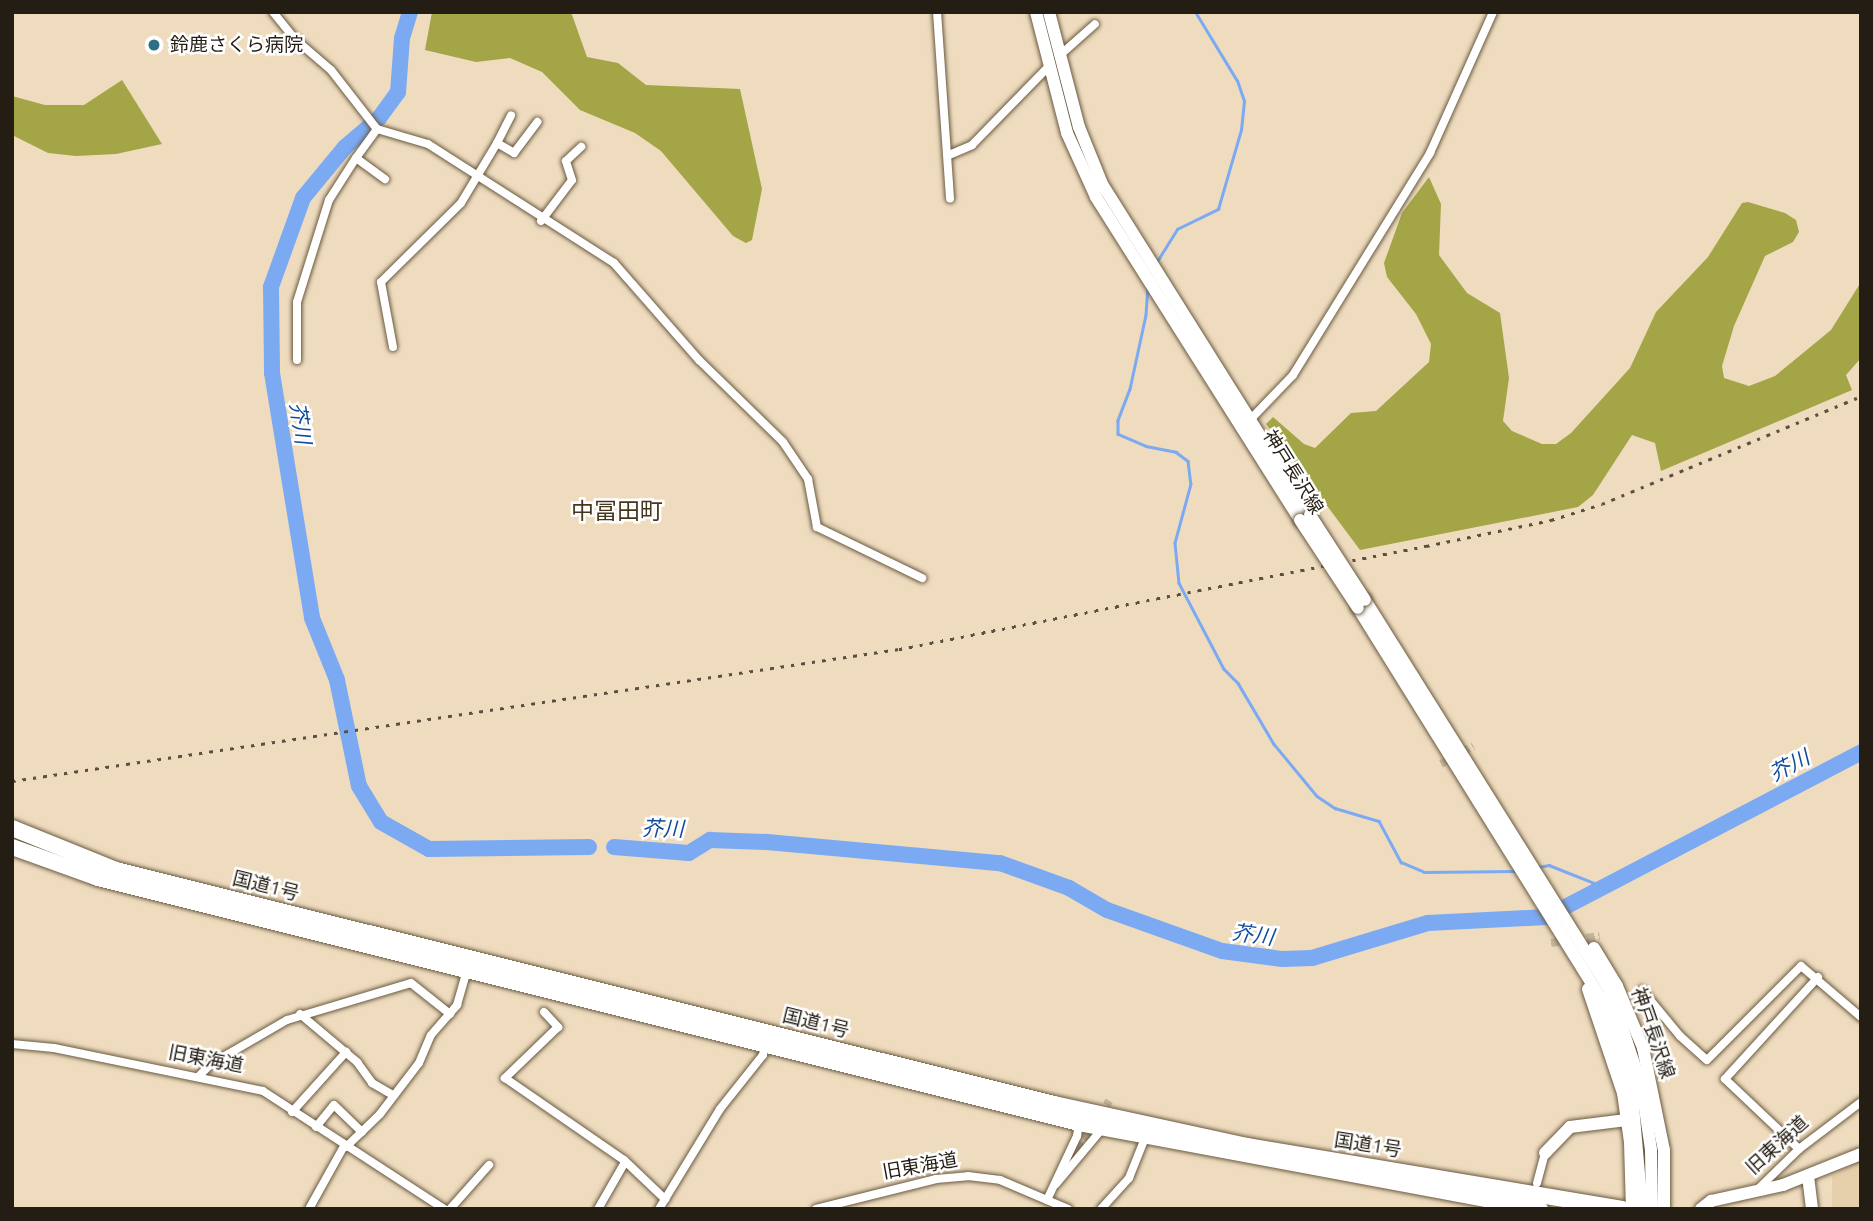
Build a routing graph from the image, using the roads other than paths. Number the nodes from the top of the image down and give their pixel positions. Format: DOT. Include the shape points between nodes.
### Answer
graph roads {
  1 [pos="273,12"];
  2 [pos="937,12"];
  3 [pos="1036,12"];
  4 [pos="1049,12"];
  5 [pos="1493,12"];
  6 [pos="1096,24"];
  7 [pos="1059,55"];
  8 [pos="1048,68"];
  9 [pos="511,115"];
  10 [pos="537,122"];
  11 [pos="373,126"];
  12 [pos="497,143"];
  13 [pos="581,147"];
  14 [pos="949,155"];
  15 [pos="356,158"];
  16 [pos="477,177"];
  17 [pos="385,179"];
  18 [pos="950,199"];
  19 [pos="541,221"];
  20 [pos="393,347"];
  21 [pos="298,360"];
  22 [pos="1246,423"];
  23 [pos="922,578"];
  24 [pos="12,828"];
  25 [pos="1514,845"];
  26 [pos="12,847"];
  27 [pos="1572,930"];
  28 [pos="467,971"];
  29 [pos="1818,977"];
  30 [pos="1642,990"];
  31 [pos="544,1012"];
  32 [pos="300,1014"];
  33 [pos="450,1014"];
  34 [pos="1861,1017"];
  35 [pos="1616,1019"];
  36 [pos="12,1044"];
  37 [pos="765,1044"];
  38 [pos="346,1052"];
  39 [pos="199,1076"];
  40 [pos="391,1094"];
  41 [pos="1861,1102"];
  42 [pos="292,1112"];
  43 [pos="1627,1120"];
  44 [pos="1079,1124"];
  45 [pos="316,1127"];
  46 [pos="1101,1129"];
  47 [pos="362,1132"];
  48 [pos="1145,1138"];
  49 [pos="345,1146"];
  50 [pos="1077,1149"];
  51 [pos="1799,1149"];
  52 [pos="1545,1153"];
  53 [pos="1861,1154"];
  54 [pos="625,1161"];
  55 [pos="489,1165"];
  56 [pos="1808,1176"];
  57 [pos="1536,1183"];
  58 [pos="1054,1186"];
  59 [pos="1756,1191"];
  60 [pos="665,1199"];
  61 [pos="1046,1200"];
  62 [pos="1706,1205"];
  63 [pos="309,1209"];
  64 [pos="443,1209"];
  65 [pos="450,1209"];
  66 [pos="598,1209"];
  67 [pos="659,1209"];
  68 [pos="816,1209"];
  69 [pos="1068,1209"];
  70 [pos="1101,1209"];
  71 [pos="1540,1209"];
  72 [pos="1622,1209"];
  73 [pos="1632,1209"];
  74 [pos="1642,1209"];
  75 [pos="1652,1209"];
  76 [pos="1664,1209"];
  77 [pos="1812,1209"];
  1 -- 11 [label="street" via="296,40 331,70"];
  2 -- 14 [label="street" via="939,87"];
  3 -- 8 [label="main road, 神戸長沢線"];
  4 -- 7 [label="main road, 神戸長沢線"];
  5 -- 22 [label="street" via="1430,153 1293,375"];
  6 -- 7 [label="street"];
  7 -- 8 [label="street"];
  7 -- 22 [label="main road, 神戸長沢線" via="1079,127 1117,211"];
  8 -- 14 [label="street" via="972,145"];
  8 -- 22 [label="main road, 神戸長沢線" via="1067,133 1112,225"];
  9 -- 12 [label="street"];
  10 -- 12 [label="street" via="514,153"];
  11 -- 15 [label="street"];
  11 -- 16 [label="street" via="428,144"];
  12 -- 16 [label="street"];
  13 -- 19 [label="street" via="566,161 572,180"];
  14 -- 18 [label="street"];
  15 -- 17 [label="street"];
  15 -- 21 [label="street" via="321,218 302,278 295,330"];
  16 -- 19 [label="street"];
  16 -- 20 [label="street" via="461,203 381,282"];
  19 -- 23 [label="street" via="626,274 699,360 768,424 808,479 817,527"];
  22 -- 25 [label="main road, 神戸長沢線, bridge"];
  24 -- 72 [label="highway, 国道1号" via="116,870 1054,1104 1247,1146"];
  25 -- 27 [label="main road, 神戸長沢線"];
  25 -- 27 [label="main road, 神戸長沢線" via="1527,854"];
  26 -- 28 [label="highway, 国道1号" via="76,872"];
  27 -- 35 [label="main road, 神戸長沢線"];
  27 -- 35 [label="main road, 神戸長沢線"];
  28 -- 33 [label="street" via="464,989"];
  28 -- 37 [label="highway, 国道1号"];
  29 -- 30 [label="street" via="1801,966 1707,1060"];
  29 -- 34 [label="street"];
  29 -- 51 [label="street" via="1725,1079"];
  31 -- 54 [label="street" via="558,1027 505,1078"];
  32 -- 33 [label="street" via="411,982"];
  32 -- 38 [label="street"];
  32 -- 39 [label="street" via="249,1040"];
  33 -- 40 [label="street" via="431,1035 419,1063"];
  35 -- 43 [label="main road, 神戸長沢線"];
  35 -- 74 [label="main road, 神戸長沢線" via="1637,1119"];
  35 -- 75 [label="main road, 神戸長沢線" via="1648,1120"];
  35 -- 76 [label="main road, 神戸長沢線" via="1653,1088 1664,1150"];
  36 -- 39 [label="street, 旧東海道"];
  37 -- 44 [label="highway, 国道1号"];
  37 -- 60 [label="street" via="763,1055 720,1109"];
  38 -- 40 [label="street" via="372,1083"];
  38 -- 42 [label="street"];
  39 -- 42 [label="street, 旧東海道" via="263,1091"];
  40 -- 47 [label="street"];
  41 -- 51 [label="street, 旧東海道"];
  42 -- 45 [label="street, 旧東海道"];
  43 -- 52 [label="main road" via="1570,1127"];
  43 -- 73 [label="main road, 神戸長沢線"];
  44 -- 46 [label="highway, 国道1号"];
  44 -- 58 [label="street"];
  45 -- 47 [label="street" via="334,1105"];
  45 -- 49 [label="street, 旧東海道"];
  46 -- 48 [label="highway, 国道1号"];
  46 -- 58 [label="street"];
  47 -- 49 [label="street"];
  48 -- 70 [label="street" via="1129,1178"];
  48 -- 71 [label="highway, 国道1号"];
  49 -- 63 [label="street"];
  49 -- 64 [label="street, 旧東海道"];
  50 -- 58 [label="street"];
  51 -- 59 [label="street, 旧東海道"];
  52 -- 57 [label="street"];
  53 -- 56 [label="main road"];
  54 -- 60 [label="street"];
  54 -- 66 [label="street"];
  55 -- 65 [label="street"];
  56 -- 59 [label="main road"];
  56 -- 77 [label="main road"];
  58 -- 61 [label="street"];
  59 -- 62 [label="main road, 旧東海道"];
  60 -- 67 [label="street"];
  61 -- 68 [label="street, 旧東海道" via="1000,1180 968,1176 936,1179"];
  61 -- 69 [label="street, 旧東海道"];
}
